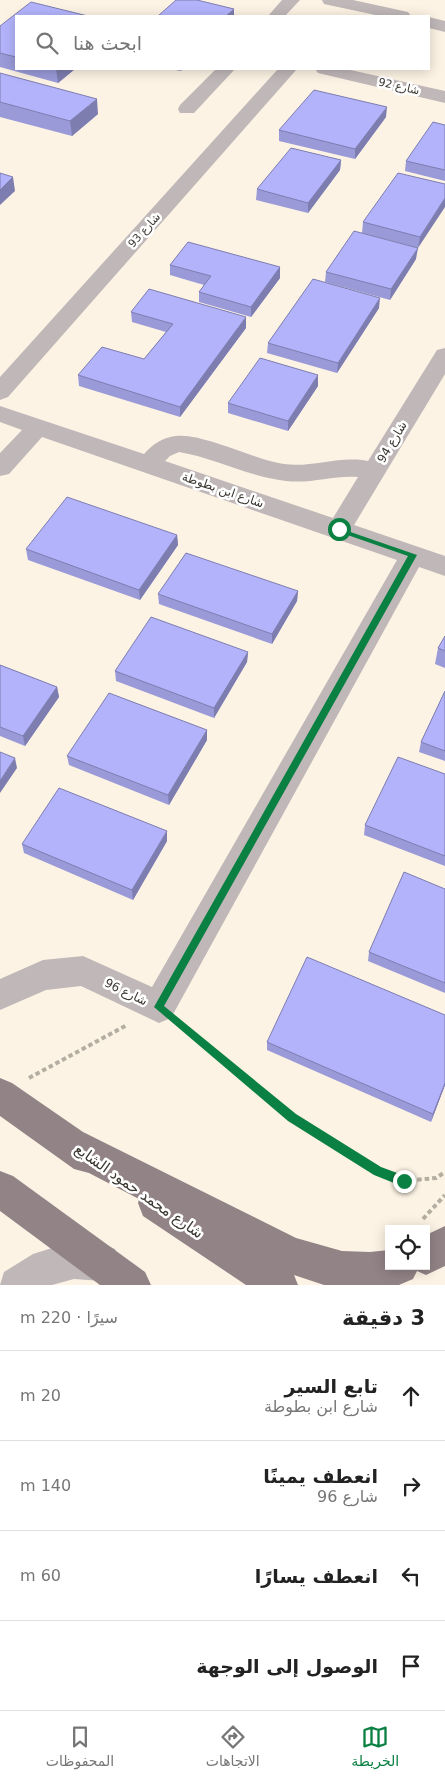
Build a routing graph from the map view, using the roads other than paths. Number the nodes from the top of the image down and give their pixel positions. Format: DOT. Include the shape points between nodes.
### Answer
graph roads {
  1 [pos="292,0"];
  2 [pos="336,6"];
  3 [pos="277,15"];
  4 [pos="395,15"];
  5 [pos="430,22"];
  6 [pos="445,27"];
  7 [pos="225,70"];
  8 [pos="287,70"];
  9 [pos="328,70"];
  10 [pos="445,97"];
  11 [pos="187,109"];
  12 [pos="445,355"];
  13 [pos="0,392"];
  14 [pos="0,414"];
  15 [pos="38,427"];
  16 [pos="149,464"];
  17 [pos="0,468"];
  18 [pos="375,471"];
  19 [pos="339,529"];
  20 [pos="413,555"];
  21 [pos="445,566"];
  22 [pos="0,995"];
  23 [pos="12,1087"];
  24 [pos="72,1145"];
  25 [pos="0,1189"];
  26 [pos="385,1269"];
  27 [pos="104,1273"];
  28 [pos="17,1285"];
  29 [pos="132,1285"];
  30 [pos="279,1285"];
  1 -- 3 [label="street"];
  2 -- 4 [label="street"];
  5 -- 6 [label="street"];
  7 -- 11 [label="street"];
  8 -- 13 [label="street, شارع 93"];
  9 -- 10 [label="street, شارع 92"];
  12 -- 18 [label="street, شارع 94"];
  14 -- 15 [label="street, شارع ابن بطوطة"];
  15 -- 16 [label="street, شارع ابن بطوطة"];
  15 -- 17 [label="street"];
  16 -- 18 [label="street" via="161,450 177,444 290,473 312,474 350,466"];
  16 -- 19 [label="street, شارع ابن بطوطة"];
  18 -- 19 [label="street, شارع 94"];
  19 -- 20 [label="street, شارع ابن بطوطة"];
  20 -- 21 [label="street, شارع ابن بطوطة"];
  20 -- 22 [label="street, شارع 96" via="158,1007 83,971 43,975"];
  23 -- 24 [label="main road, شارع محمد حمود الشايع"];
  24 -- 26 [label="main road" via="306,1262 340,1270 365,1272"];
  24 -- 30 [label="main road, شارع محمد حمود الشايع"];
  25 -- 27 [label="main road"];
  27 -- 28 [label="street" via="74,1260 46,1267"];
  27 -- 29 [label="main road"];
}
